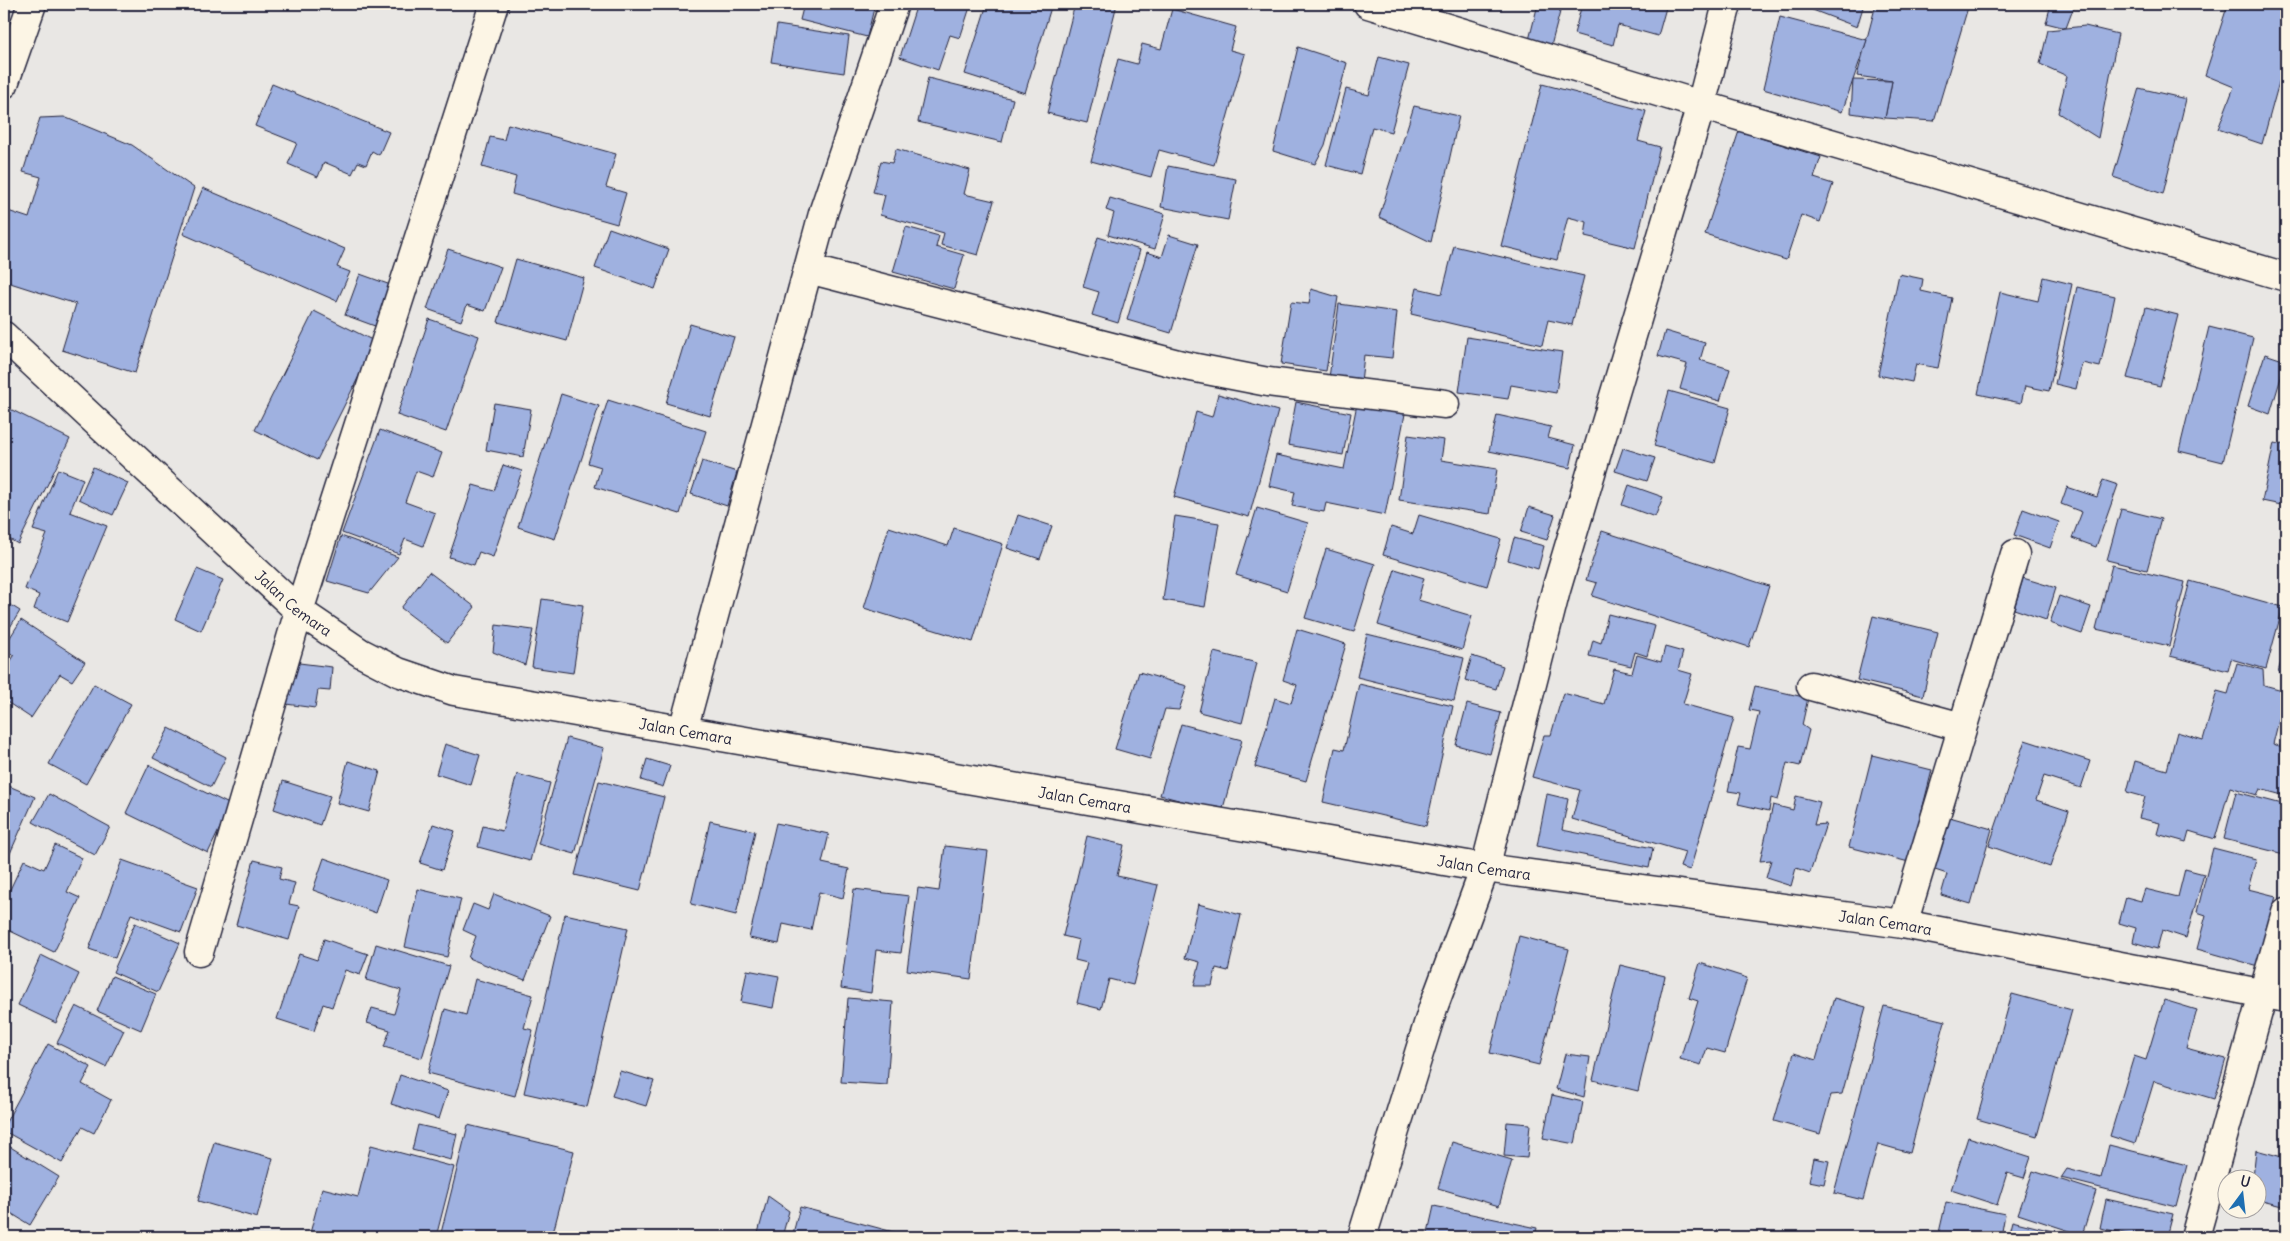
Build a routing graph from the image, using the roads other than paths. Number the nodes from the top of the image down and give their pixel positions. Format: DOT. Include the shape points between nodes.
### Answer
graph roads {
  1 [pos="32,4"];
  2 [pos="494,4"];
  3 [pos="894,4"];
  4 [pos="1368,4"];
  5 [pos="1727,4"];
  6 [pos="4,84"];
  7 [pos="1701,105"];
  8 [pos="808,269"];
  9 [pos="2286,277"];
  10 [pos="4,336"];
  11 [pos="1445,404"];
  12 [pos="2015,554"];
  13 [pos="299,611"];
  14 [pos="1812,686"];
  15 [pos="1962,727"];
  16 [pos="683,730"];
  17 [pos="1485,868"];
  18 [pos="2286,912"];
  19 [pos="1903,924"];
  20 [pos="200,952"];
  21 [pos="2274,996"];
  22 [pos="1362,1237"];
  23 [pos="2195,1237"];
  1 -- 6 [label="street"];
  2 -- 13 [label="street"];
  3 -- 8 [label="street" via="824,210"];
  4 -- 7 [label="street"];
  5 -- 7 [label="street"];
  7 -- 9 [label="street"];
  7 -- 17 [label="street" via="1556,590"];
  8 -- 11 [label="street" via="1186,366 1268,382"];
  8 -- 16 [label="street"];
  10 -- 13 [label="street, Jalan Cemara"];
  12 -- 15 [label="street"];
  13 -- 16 [label="street, Jalan Cemara" via="361,653 398,672 454,691"];
  13 -- 20 [label="street"];
  14 -- 15 [label="street"];
  15 -- 19 [label="street"];
  16 -- 17 [label="street, Jalan Cemara"];
  17 -- 19 [label="street, Jalan Cemara"];
  17 -- 22 [label="street" via="1433,1008"];
  18 -- 21 [label="street"];
  19 -- 21 [label="street, Jalan Cemara"];
  21 -- 23 [label="street"];
}
